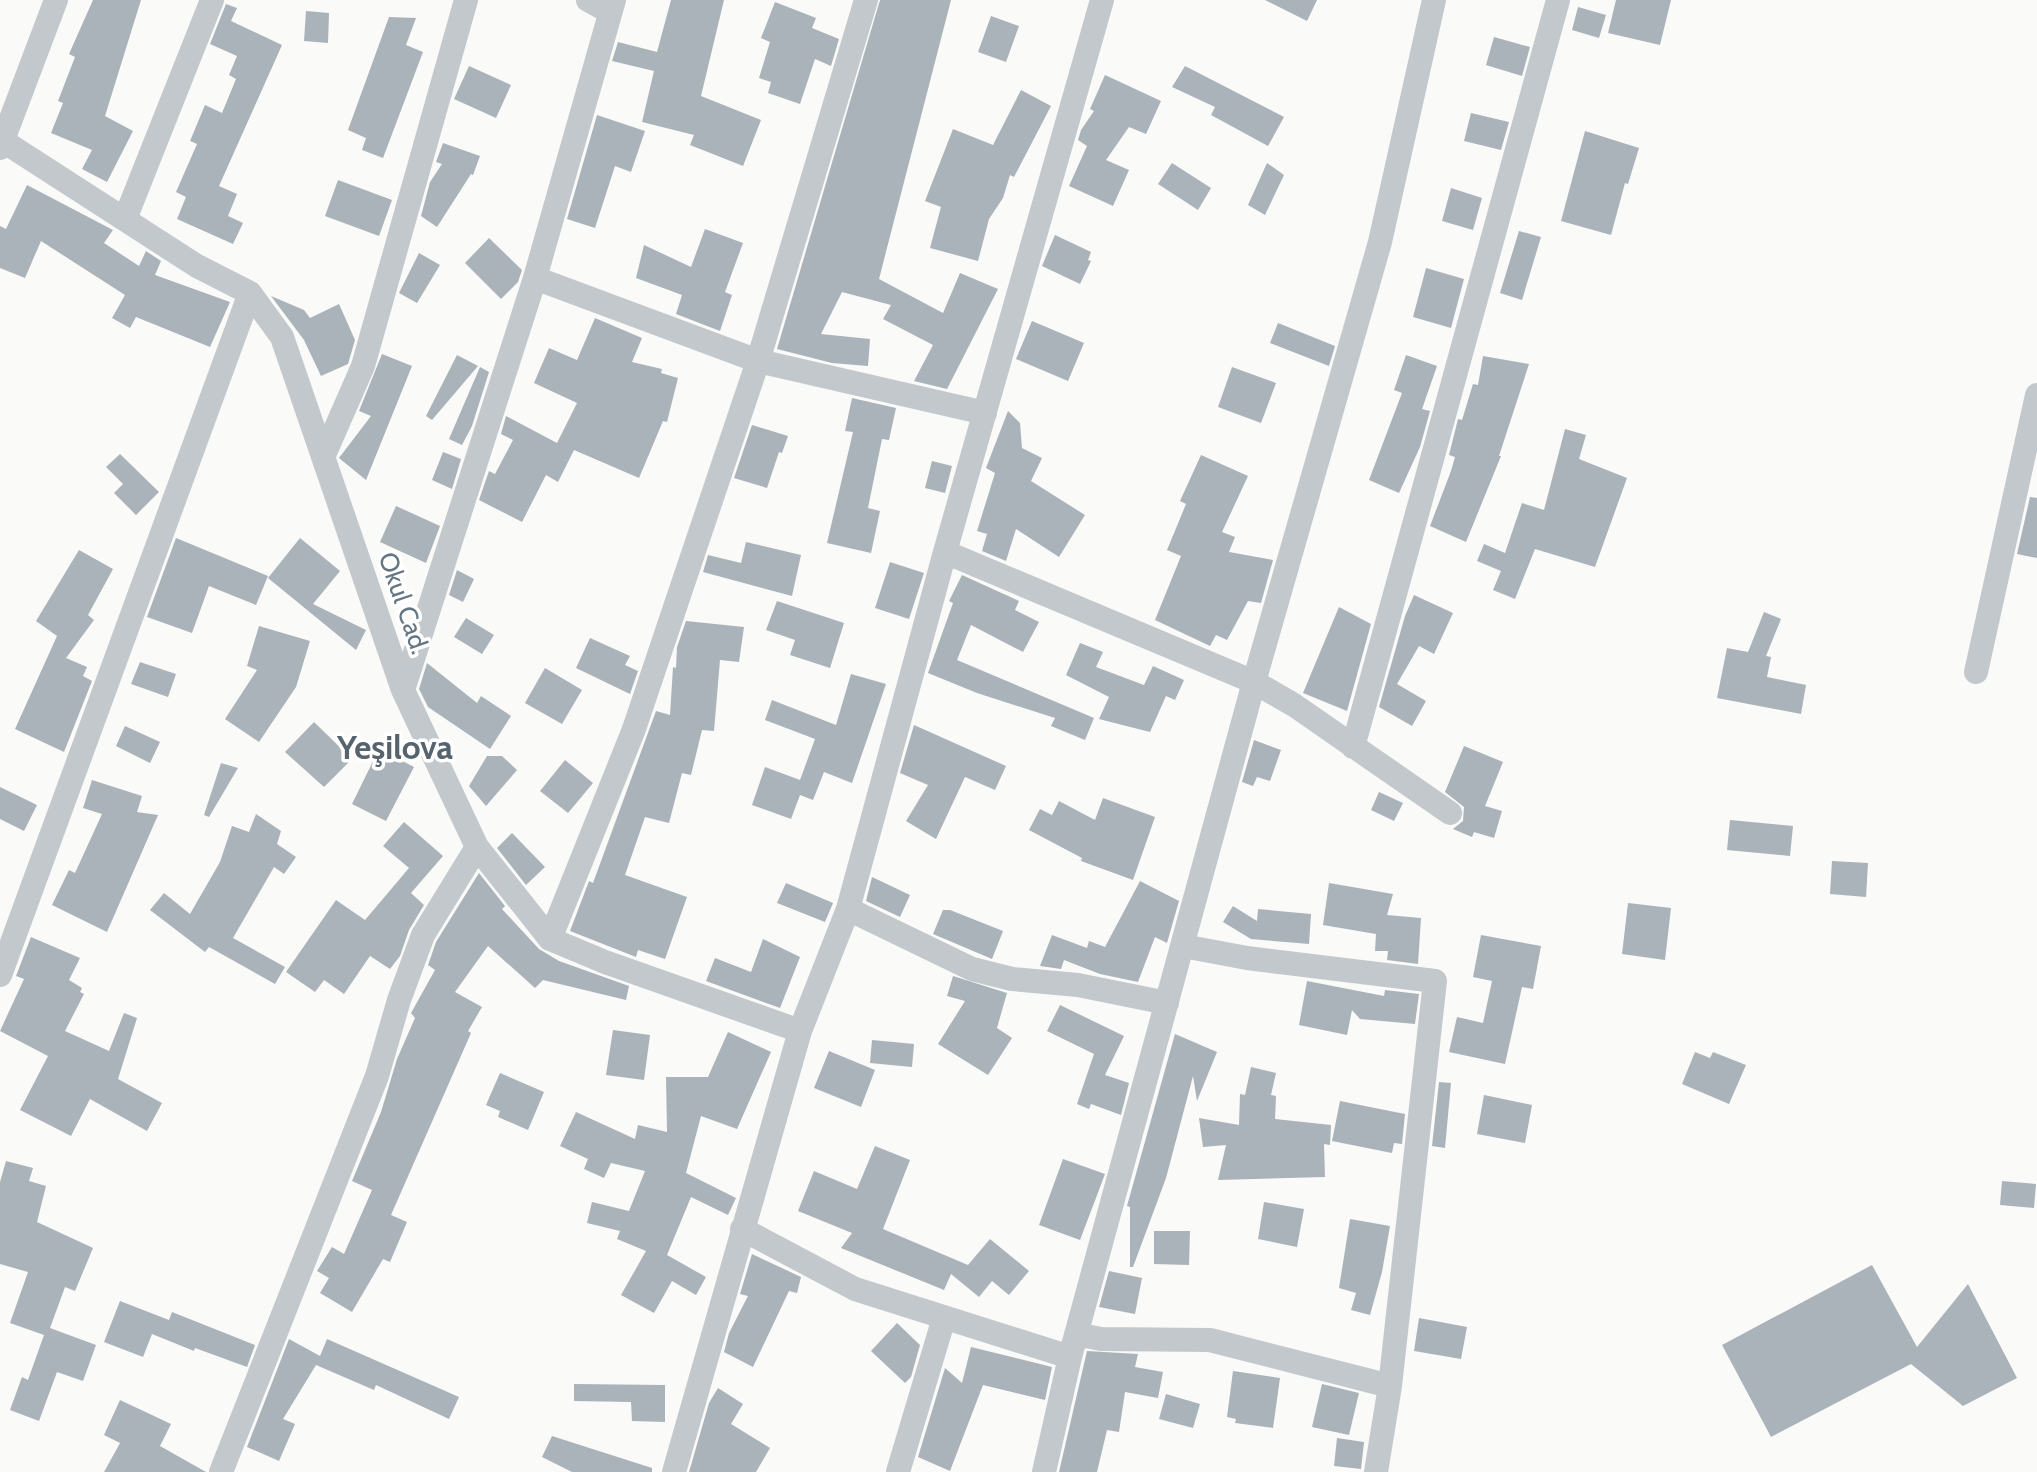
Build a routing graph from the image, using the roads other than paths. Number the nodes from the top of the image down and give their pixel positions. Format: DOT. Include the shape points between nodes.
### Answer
graph roads {
  1 [pos="56,0"];
  2 [pos="212,0"];
  3 [pos="466,0"];
  4 [pos="588,0"];
  5 [pos="866,0"];
  6 [pos="1102,0"];
  7 [pos="1434,0"];
  8 [pos="1558,0"];
  9 [pos="612,6"];
  10 [pos="1,143"];
  11 [pos="125,219"];
  12 [pos="535,278"];
  13 [pos="250,293"];
  14 [pos="758,361"];
  15 [pos="2037,395"];
  16 [pos="985,413"];
  17 [pos="324,455"];
  18 [pos="945,552"];
  19 [pos="1976,672"];
  20 [pos="1254,682"];
  21 [pos="403,690"];
  22 [pos="1353,747"];
  23 [pos="1450,813"];
  24 [pos="477,848"];
  25 [pos="848,909"];
  26 [pos="550,939"];
  27 [pos="1183,946"];
  28 [pos="0,975"];
  29 [pos="1167,1003"];
  30 [pos="800,1031"];
  31 [pos="741,1229"];
  32 [pos="944,1318"];
  33 [pos="1073,1346"];
  34 [pos="1390,1385"];
  35 [pos="221,1472"];
  36 [pos="674,1472"];
  37 [pos="898,1472"];
  38 [pos="1044,1472"];
  39 [pos="1376,1472"];
  1 -- 10 [label="street"];
  2 -- 11 [label="street"];
  3 -- 17 [label="street" via="363,366"];
  4 -- 9 [label="street"];
  5 -- 14 [label="street"];
  6 -- 16 [label="street"];
  7 -- 20 [label="street" via="1380,242"];
  8 -- 22 [label="street"];
  9 -- 12 [label="street"];
  10 -- 11 [label="street, Okul Cad."];
  11 -- 13 [label="street, Okul Cad." via="197,266"];
  12 -- 14 [label="street"];
  12 -- 21 [label="street"];
  13 -- 17 [label="street, Okul Cad." via="282,337"];
  13 -- 28 [label="street"];
  14 -- 16 [label="street"];
  14 -- 26 [label="street" via="634,729"];
  15 -- 19 [label="street"];
  16 -- 18 [label="street"];
  17 -- 21 [label="street, Okul Cad."];
  18 -- 20 [label="street"];
  18 -- 25 [label="street"];
  20 -- 22 [label="street"];
  20 -- 27 [label="street"];
  21 -- 24 [label="street, Okul Cad."];
  22 -- 23 [label="street"];
  24 -- 26 [label="street, Okul Cad."];
  24 -- 35 [label="street" via="423,935 377,1076"];
  25 -- 29 [label="street" via="972,969"];
  25 -- 30 [label="street"];
  26 -- 30 [label="street, Okul Cad."];
  27 -- 29 [label="street"];
  27 -- 34 [label="street" via="1435,981"];
  29 -- 33 [label="street"];
  30 -- 31 [label="street"];
  31 -- 32 [label="street" via="855,1289"];
  31 -- 36 [label="street"];
  32 -- 33 [label="street"];
  32 -- 37 [label="street"];
  33 -- 34 [label="street" via="1101,1339 1210,1340"];
  33 -- 38 [label="street"];
  34 -- 39 [label="street"];
}
